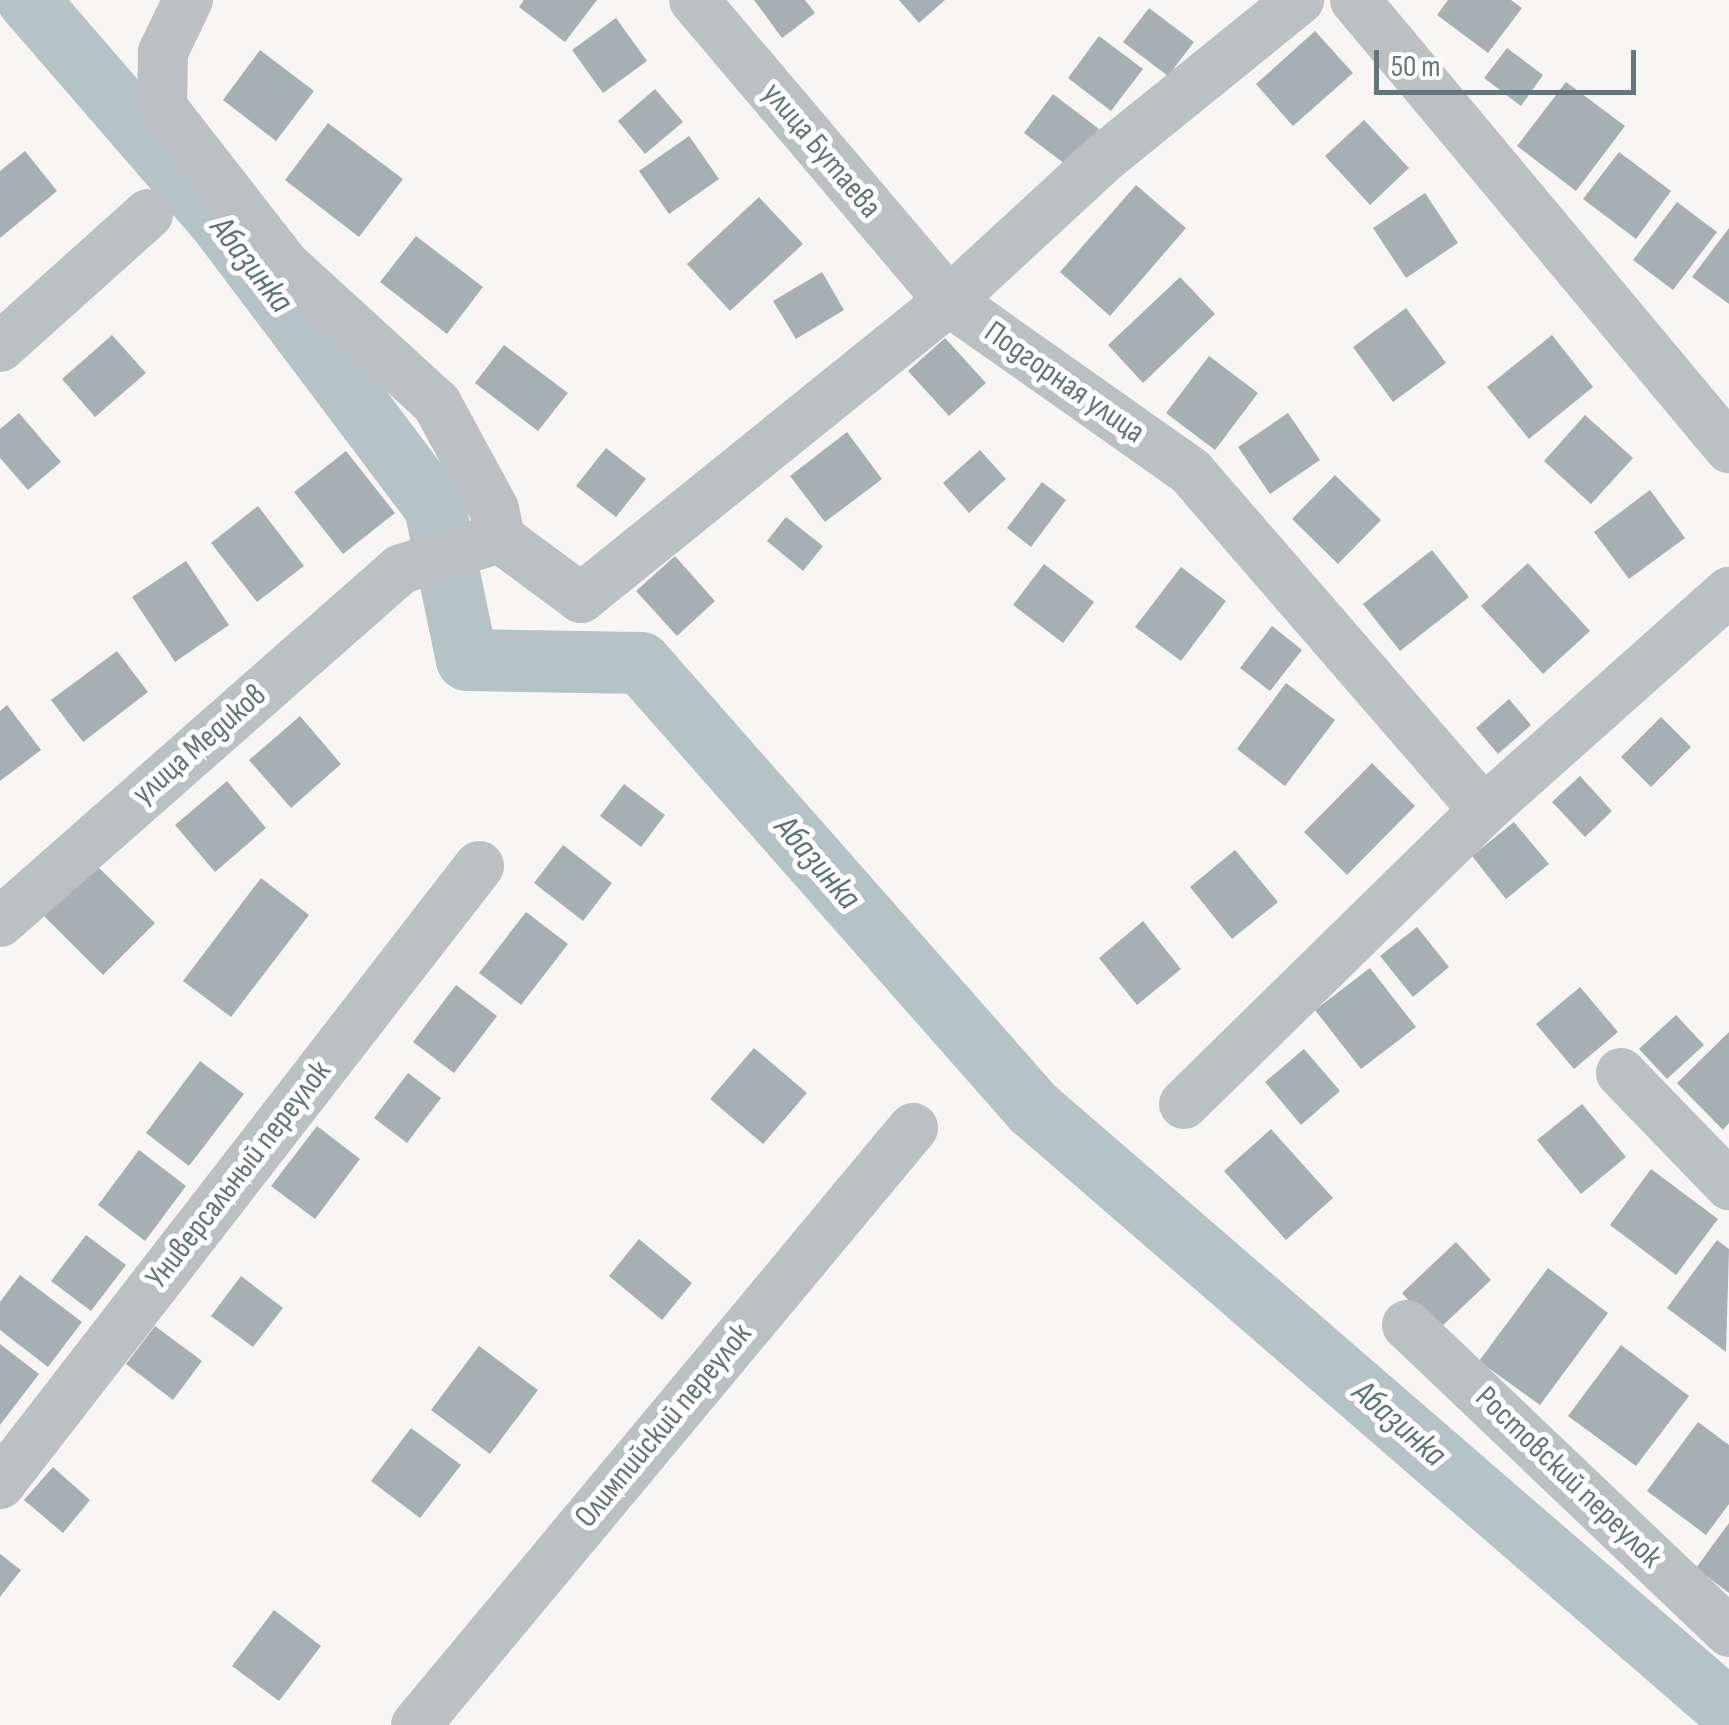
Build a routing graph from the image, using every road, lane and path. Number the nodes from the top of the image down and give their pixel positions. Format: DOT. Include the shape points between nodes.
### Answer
graph roads {
  1 [pos="694,0"];
  2 [pos="1299,0"];
  3 [pos="1355,0"];
  4 [pos="171,5"];
  5 [pos="148,214"];
  6 [pos="949,301"];
  7 [pos="0,347"];
  8 [pos="1729,448"];
  9 [pos="500,538"];
  10 [pos="1729,592"];
  11 [pos="1484,810"];
  12 [pos="478,866"];
  13 [pos="0,922"];
  14 [pos="1621,1073"];
  15 [pos="1184,1104"];
  16 [pos="913,1128"];
  17 [pos="1729,1184"];
  18 [pos="1407,1324"];
  19 [pos="0,1484"];
  20 [pos="1729,1632"];
  21 [pos="416,1725"];
  1 -- 6 [label="street, улица Бутаева"];
  2 -- 6 [label="street, Подгорная улица" via="1105,157"];
  3 -- 8 [label="street"];
  4 -- 9 [label="street" via="162,106 284,266 437,404 494,509"];
  5 -- 7 [label="street"];
  6 -- 9 [label="street" via="581,598"];
  6 -- 11 [label="street, Подгорная улица" via="1190,472"];
  9 -- 13 [label="street, улица Медиков" via="400,568"];
  10 -- 11 [label="street"];
  11 -- 15 [label="street"];
  12 -- 19 [label="street, Универсальный переулок"];
  14 -- 17 [label="street"];
  16 -- 21 [label="street, Олимпийский переулок"];
  18 -- 20 [label="street, Ростовский переулок"];
}
